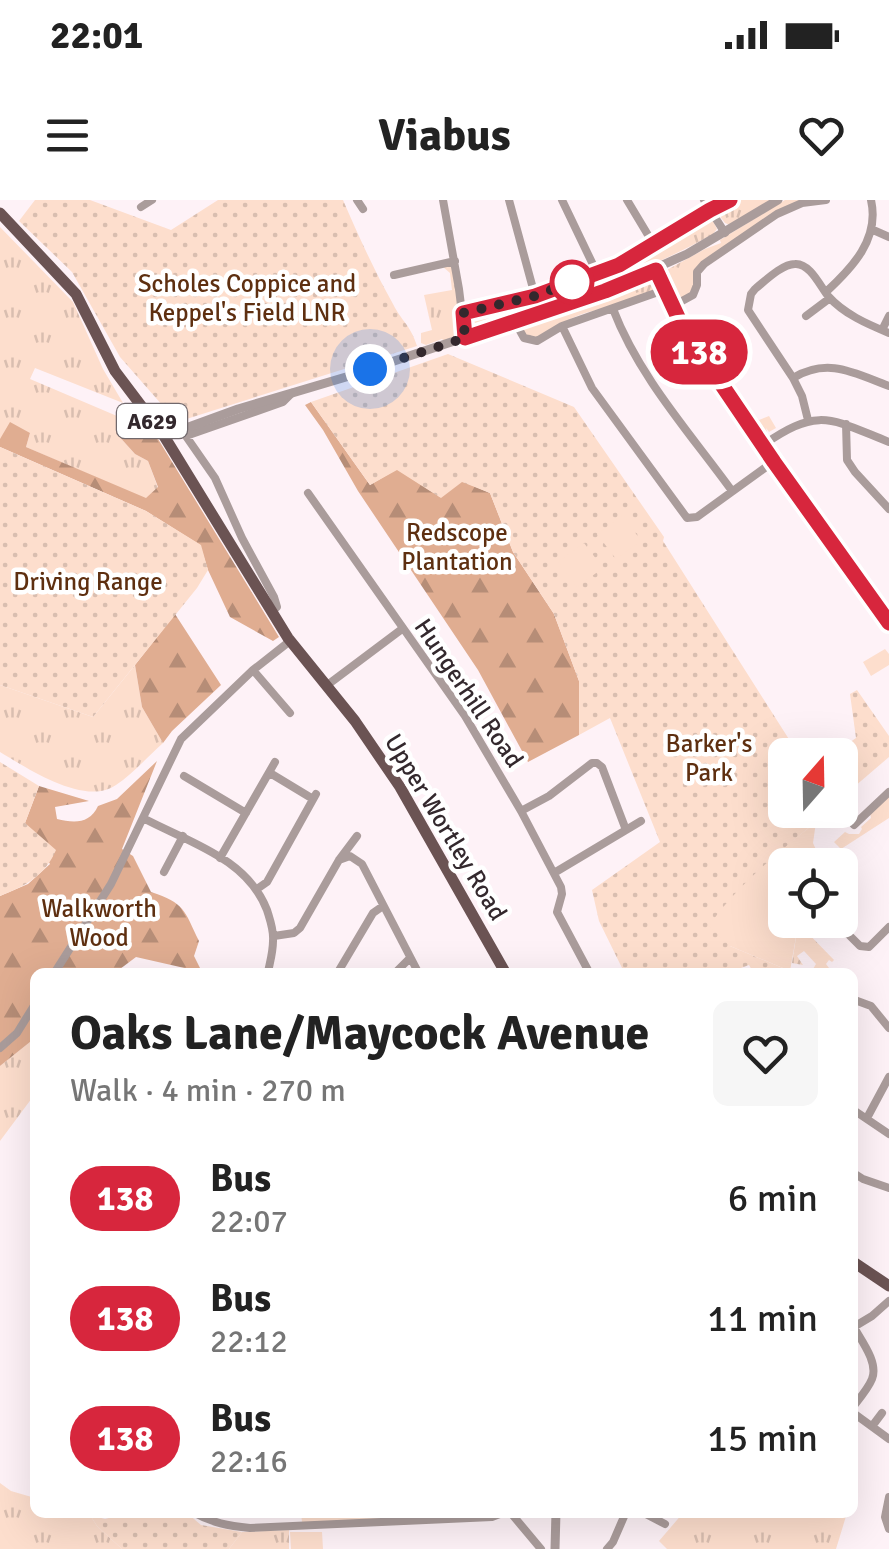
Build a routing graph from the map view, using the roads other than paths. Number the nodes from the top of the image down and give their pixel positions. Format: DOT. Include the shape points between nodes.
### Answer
graph roads {
  1 [pos="152,200"];
  2 [pos="357,200"];
  3 [pos="443,200"];
  4 [pos="509,200"];
  5 [pos="562,200"];
  6 [pos="627,200"];
  7 [pos="704,200"];
  8 [pos="730,200"];
  9 [pos="778,200"];
  10 [pos="826,200"];
  11 [pos="872,200"];
  12 [pos="140,207"];
  13 [pos="362,210"];
  14 [pos="710,210"];
  15 [pos="0,213"];
  16 [pos="872,230"];
  17 [pos="725,234"];
  18 [pos="889,237"];
  19 [pos="654,245"];
  20 [pos="454,261"];
  21 [pos="656,270"];
  22 [pos="597,273"];
  23 [pos="394,276"];
  24 [pos="664,290"];
  25 [pos="828,295"];
  26 [pos="535,296"];
  27 [pos="671,307"];
  28 [pos="613,309"];
  29 [pos="463,313"];
  30 [pos="812,315"];
  31 [pos="889,316"];
  32 [pos="515,322"];
  33 [pos="562,326"];
  34 [pos="885,332"];
  35 [pos="465,338"];
  36 [pos="793,378"];
  37 [pos="889,386"];
  38 [pos="808,420"];
  39 [pos="846,424"];
  40 [pos="184,432"];
  41 [pos="164,436"];
  42 [pos="889,442"];
  43 [pos="763,445"];
  44 [pos="774,462"];
  45 [pos="732,491"];
  46 [pos="308,493"];
  47 [pos="889,509"];
  48 [pos="272,612"];
  49 [pos="889,623"];
  50 [pos="402,629"];
  51 [pos="290,640"];
  52 [pos="253,670"];
  53 [pos="324,686"];
  54 [pos="290,714"];
  55 [pos="275,762"];
  56 [pos="270,773"];
  57 [pos="184,776"];
  58 [pos="889,792"];
  59 [pos="521,811"];
  60 [pos="246,813"];
  61 [pos="143,818"];
  62 [pos="641,821"];
  63 [pos="858,821"];
  64 [pos="626,830"];
  65 [pos="182,836"];
  66 [pos="357,836"];
  67 [pos="220,858"];
  68 [pos="339,860"];
  69 [pos="164,872"];
  70 [pos="554,873"];
  71 [pos="257,890"];
  72 [pos="383,906"];
  73 [pos="889,927"];
  74 [pos="274,936"];
  75 [pos="852,938"];
  76 [pos="410,958"];
  77 [pos="58,968"];
  78 [pos="269,968"];
  79 [pos="340,968"];
  80 [pos="400,968"];
  81 [pos="416,968"];
  82 [pos="503,968"];
  83 [pos="587,968"];
  84 [pos="858,1001"];
  85 [pos="30,1012"];
  86 [pos="889,1028"];
  87 [pos="0,1048"];
  88 [pos="889,1077"];
  89 [pos="858,1113"];
  90 [pos="866,1118"];
  91 [pos="889,1134"];
  92 [pos="858,1176"];
  93 [pos="889,1188"];
  94 [pos="858,1265"];
  95 [pos="889,1286"];
  96 [pos="889,1301"];
  97 [pos="858,1323"];
  98 [pos="858,1336"];
  99 [pos="858,1401"];
  100 [pos="882,1413"];
  101 [pos="858,1414"];
  102 [pos="873,1425"];
  103 [pos="889,1439"];
  104 [pos="889,1497"];
  105 [pos="203,1518"];
  106 [pos="470,1518"];
  107 [pos="513,1518"];
  108 [pos="556,1518"];
  109 [pos="623,1518"];
  110 [pos="654,1518"];
  111 [pos="665,1524"];
  112 [pos="889,1529"];
  113 [pos="530,1536"];
  114 [pos="554,1546"];
  115 [pos="541,1549"];
  116 [pos="607,1549"];
  1 -- 12 [label="street"];
  2 -- 13 [label="street"];
  3 -- 20 [label="street"];
  4 -- 26 [label="street"];
  5 -- 22 [label="street"];
  6 -- 19 [label="street"];
  7 -- 14 [label="street"];
  8 -- 14 [label="street"];
  9 -- 17 [label="street"];
  10 -- 27 [label="street" via="777,214 701,266 693,295"];
  11 -- 16 [label="street"];
  14 -- 17 [label="street"];
  14 -- 19 [label="street"];
  15 -- 41 [label="main road, Upper Wortley Road / A629" via="76,294 115,372"];
  16 -- 18 [label="street"];
  16 -- 25 [label="street"];
  17 -- 21 [label="street"];
  19 -- 22 [label="street"];
  20 -- 23 [label="street"];
  20 -- 29 [label="street"];
  21 -- 24 [label="street"];
  21 -- 32 [label="street"];
  22 -- 26 [label="street"];
  24 -- 27 [label="street"];
  24 -- 28 [label="street"];
  25 -- 30 [label="street"];
  25 -- 34 [label="street"];
  25 -- 36 [label="street" via="797,264 751,294 748,310"];
  26 -- 29 [label="street"];
  27 -- 43 [label="street"];
  28 -- 33 [label="street"];
  28 -- 45 [label="street" via="644,370"];
  29 -- 35 [label="street"];
  31 -- 34 [label="street"];
  32 -- 33 [label="street" via="532,341"];
  32 -- 35 [label="street"];
  33 -- 45 [label="street" via="592,388 683,515 692,519"];
  35 -- 40 [label="street"];
  36 -- 37 [label="street" via="818,368 842,369"];
  36 -- 38 [label="street"];
  38 -- 39 [label="street"];
  38 -- 43 [label="street"];
  39 -- 42 [label="street"];
  39 -- 47 [label="street" via="847,460"];
  40 -- 41 [label="street"];
  40 -- 48 [label="street, Upper Wortley Road" via="274,596"];
  41 -- 48 [label="main road, Upper Wortley Road / A629"];
  43 -- 44 [label="street"];
  44 -- 45 [label="street"];
  44 -- 49 [label="street"];
  46 -- 50 [label="street, Hungerhill Road"];
  48 -- 51 [label="main road, Upper Wortley Road / A629"];
  50 -- 53 [label="street"];
  50 -- 59 [label="street, Hungerhill Road" via="465,716"];
  51 -- 52 [label="street"];
  51 -- 53 [label="main road, Upper Wortley Road / A629"];
  52 -- 54 [label="street"];
  52 -- 61 [label="street" via="181,739"];
  53 -- 82 [label="main road, Upper Wortley Road / A629" via="400,786"];
  55 -- 56 [label="street"];
  56 -- 60 [label="street"];
  56 -- 71 [label="street" via="314,797"];
  57 -- 60 [label="street"];
  58 -- 63 [label="street"];
  59 -- 64 [label="street" via="597,762"];
  59 -- 70 [label="street, Hungerhill Road"];
  60 -- 67 [label="street"];
  61 -- 65 [label="street"];
  61 -- 77 [label="street"];
  62 -- 64 [label="street"];
  64 -- 70 [label="street"];
  65 -- 67 [label="street"];
  65 -- 69 [label="street"];
  66 -- 68 [label="street"];
  67 -- 71 [label="street"];
  68 -- 72 [label="street" via="350,856 362,864"];
  68 -- 74 [label="street" via="300,928"];
  70 -- 83 [label="street, Hungerhill Road" via="562,887 557,912"];
  71 -- 74 [label="street"];
  72 -- 76 [label="street"];
  72 -- 79 [label="street" via="372,913"];
  73 -- 75 [label="street" via="869,947"];
  74 -- 78 [label="street"];
  76 -- 80 [label="street"];
  76 -- 81 [label="street"];
  84 -- 86 [label="street" via="872,1006"];
  85 -- 87 [label="street"];
  88 -- 90 [label="street"];
  89 -- 90 [label="street"];
  90 -- 91 [label="street"];
  92 -- 93 [label="street"];
  94 -- 95 [label="main road"];
  96 -- 97 [label="street"];
  98 -- 99 [label="street" via="874,1374"];
  100 -- 102 [label="street"];
  101 -- 102 [label="street"];
  102 -- 103 [label="street"];
  104 -- 112 [label="street"];
  105 -- 106 [label="street" via="250,1528"];
  107 -- 113 [label="street"];
  108 -- 114 [label="street"];
  109 -- 116 [label="street"];
  110 -- 111 [label="street"];
  113 -- 114 [label="street"];
  113 -- 115 [label="street"];
}
